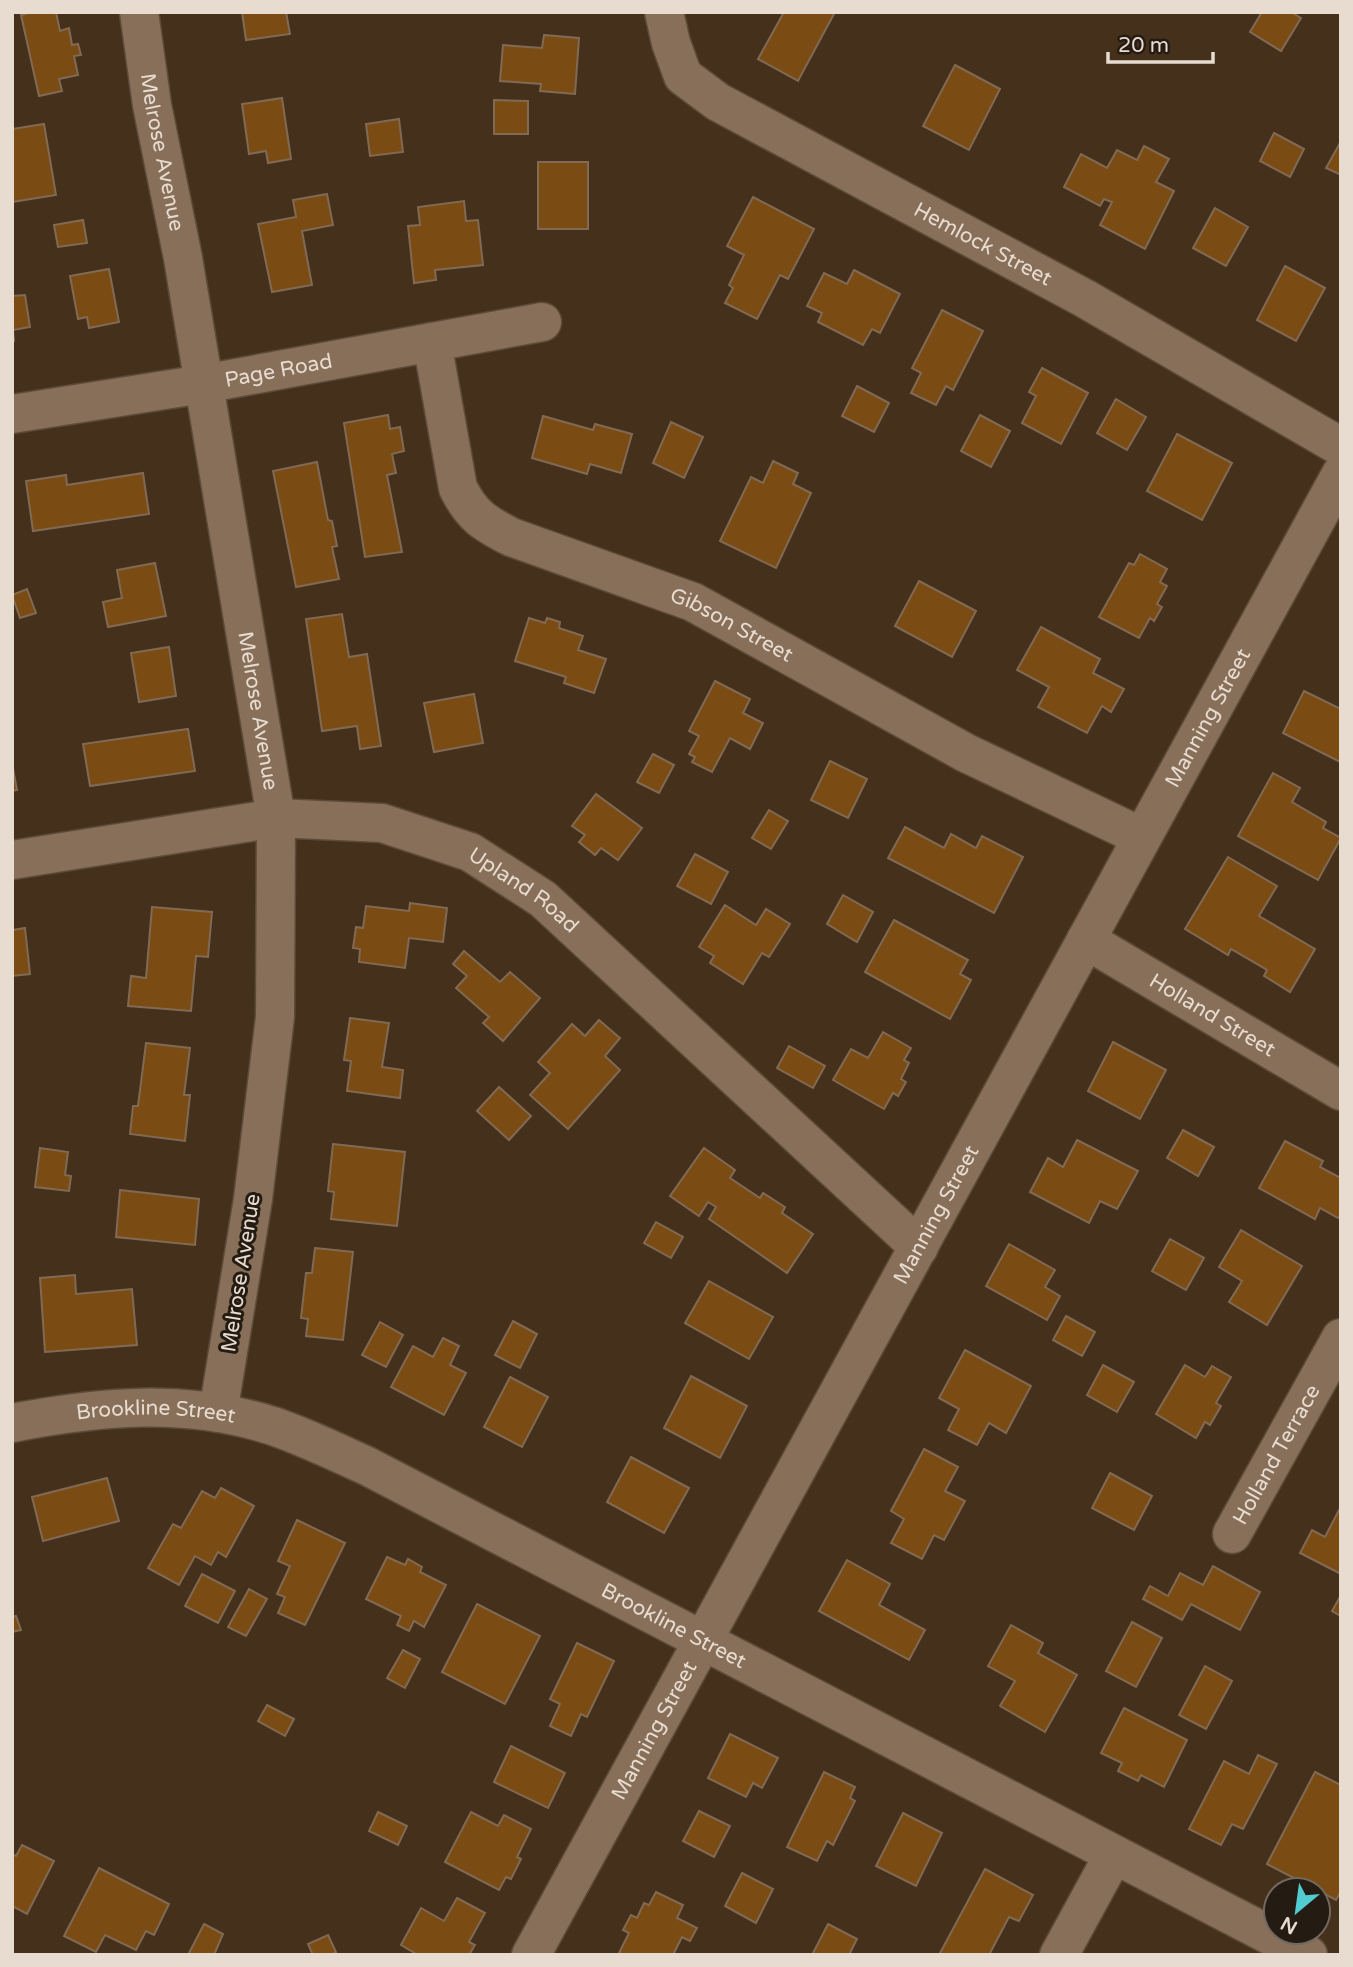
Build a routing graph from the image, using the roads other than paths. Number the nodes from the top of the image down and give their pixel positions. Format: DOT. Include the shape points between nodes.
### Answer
graph roads {
  1 [pos="139,12"];
  2 [pos="664,12"];
  3 [pos="542,322"];
  4 [pos="432,342"];
  5 [pos="203,384"];
  6 [pos="12,414"];
  7 [pos="1341,447"];
  8 [pos="1341,474"];
  9 [pos="276,818"];
  10 [pos="1142,837"];
  11 [pos="12,860"];
  12 [pos="1086,940"];
  13 [pos="1341,1091"];
  14 [pos="919,1247"];
  15 [pos="1341,1338"];
  16 [pos="218,1413"];
  17 [pos="12,1423"];
  18 [pos="1232,1534"];
  19 [pos="703,1639"];
  20 [pos="1113,1856"];
  21 [pos="531,1955"];
  22 [pos="1059,1955"];
  23 [pos="1308,1955"];
  1 -- 5 [label="street, Melrose Avenue"];
  2 -- 7 [label="street, Hemlock Street" via="683,76 718,102 1084,298"];
  3 -- 4 [label="street, Page Road"];
  4 -- 5 [label="street, Page Road"];
  4 -- 10 [label="street, Gibson Street" via="458,488 467,507 483,522 511,537 693,602 966,753"];
  5 -- 6 [label="street, Page Road"];
  5 -- 9 [label="street, Melrose Avenue"];
  8 -- 10 [label="street, Manning Street"];
  9 -- 11 [label="street, Upland Road"];
  9 -- 14 [label="street, Upland Road" via="382,823 470,852 543,899"];
  9 -- 16 [label="street, Melrose Avenue" via="275,1017 253,1199"];
  10 -- 12 [label="street, Manning Street"];
  12 -- 13 [label="street, Holland Street"];
  12 -- 14 [label="street, Manning Street"];
  14 -- 19 [label="street, Manning Street"];
  15 -- 18 [label="street, Holland Terrace"];
  16 -- 17 [label="street, Brookline Street" via="130,1406"];
  16 -- 19 [label="street, Brookline Street" via="272,1426 367,1466"];
  19 -- 20 [label="street, Brookline Street"];
  19 -- 21 [label="street, Manning Street"];
  20 -- 22 [label="street"];
  20 -- 23 [label="street, Brookline Street"];
}
